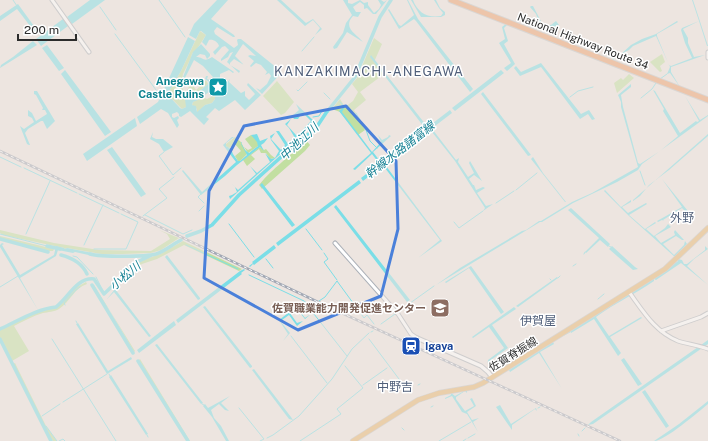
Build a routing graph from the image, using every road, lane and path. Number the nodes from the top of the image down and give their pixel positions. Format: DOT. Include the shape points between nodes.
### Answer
graph roads {
  1 [pos="52,0"];
  2 [pos="451,0"];
  3 [pos="89,52"];
  4 [pos="708,52"];
  5 [pos="708,58"];
  6 [pos="708,100"];
  7 [pos="708,228"];
  8 [pos="335,243"];
  9 [pos="630,294"];
  10 [pos="708,313"];
  11 [pos="661,331"];
  12 [pos="417,338"];
  13 [pos="708,350"];
  14 [pos="492,378"];
  15 [pos="353,441"];
  1 -- 3 [label="street"];
  2 -- 6 [label="highway, National Highway Route 34"];
  4 -- 5 [label="street"];
  7 -- 9 [label="main road, 佐賀脊振線" via="672,264"];
  8 -- 12 [label="street"];
  9 -- 11 [label="street" via="650,322"];
  9 -- 14 [label="main road, 佐賀脊振線"];
  10 -- 11 [label="street"];
  11 -- 13 [label="street" via="676,340"];
  12 -- 14 [label="main road" via="481,366"];
  14 -- 15 [label="main road, 佐賀脊振線" via="474,387 439,393 418,400"];
}
